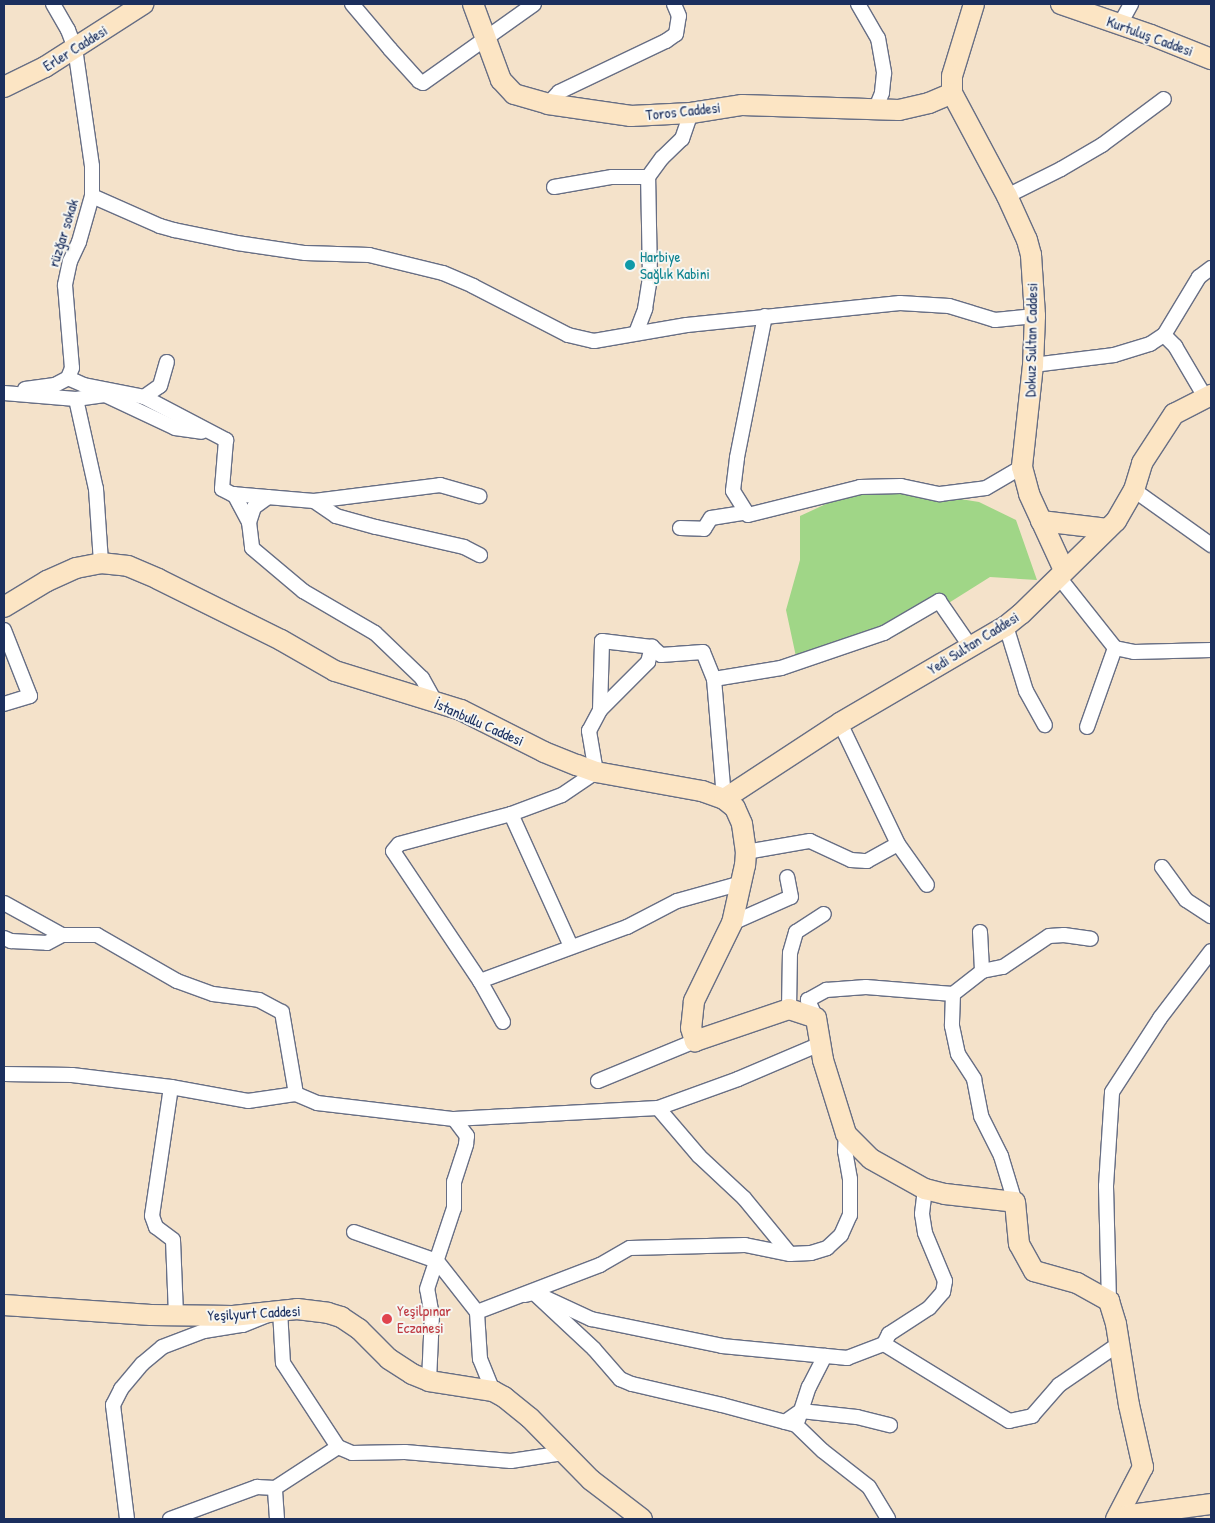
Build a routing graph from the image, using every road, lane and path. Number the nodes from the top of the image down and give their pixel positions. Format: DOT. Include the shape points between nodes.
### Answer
graph roads {
  1 [pos="53,4"];
  2 [pos="143,4"];
  3 [pos="352,4"];
  4 [pos="473,4"];
  5 [pos="534,4"];
  6 [pos="674,4"];
  7 [pos="858,4"];
  8 [pos="974,4"];
  9 [pos="1061,4"];
  10 [pos="1131,4"];
  11 [pos="1120,24"];
  12 [pos="487,38"];
  13 [pos="75,48"];
  14 [pos="1211,59"];
  15 [pos="4,87"];
  16 [pos="952,93"];
  17 [pos="1164,99"];
  18 [pos="548,104"];
  19 [pos="874,110"];
  20 [pos="691,113"];
  21 [pos="648,177"];
  22 [pos="554,186"];
  23 [pos="92,196"];
  24 [pos="1007,196"];
  25 [pos="1211,268"];
  26 [pos="765,316"];
  27 [pos="1035,316"];
  28 [pos="636,333"];
  29 [pos="1164,335"];
  30 [pos="167,362"];
  31 [pos="1033,364"];
  32 [pos="68,378"];
  33 [pos="4,393"];
  34 [pos="1208,396"];
  35 [pos="144,398"];
  36 [pos="76,399"];
  37 [pos="213,434"];
  38 [pos="1022,467"];
  39 [pos="1134,490"];
  40 [pos="234,494"];
  41 [pos="479,496"];
  42 [pos="268,497"];
  43 [pos="314,501"];
  44 [pos="747,512"];
  45 [pos="1041,521"];
  46 [pos="249,522"];
  47 [pos="680,528"];
  48 [pos="1108,528"];
  49 [pos="1211,545"];
  50 [pos="480,555"];
  51 [pos="102,563"];
  52 [pos="1061,573"];
  53 [pos="4,607"];
  54 [pos="1006,626"];
  55 [pos="4,630"];
  56 [pos="970,646"];
  57 [pos="652,647"];
  58 [pos="1115,648"];
  59 [pos="1211,650"];
  60 [pos="714,679"];
  61 [pos="436,701"];
  62 [pos="4,704"];
  63 [pos="600,710"];
  64 [pos="840,722"];
  65 [pos="1045,725"];
  66 [pos="1087,726"];
  67 [pos="596,772"];
  68 [pos="724,799"];
  69 [pos="511,814"];
  70 [pos="898,844"];
  71 [pos="746,852"];
  72 [pos="1162,867"];
  73 [pos="786,877"];
  74 [pos="742,883"];
  75 [pos="927,885"];
  76 [pos="4,903"];
  77 [pos="824,914"];
  78 [pos="1211,916"];
  79 [pos="732,923"];
  80 [pos="980,932"];
  81 [pos="62,935"];
  82 [pos="4,938"];
  83 [pos="1090,939"];
  84 [pos="571,946"];
  85 [pos="1211,951"];
  86 [pos="982,971"];
  87 [pos="480,981"];
  88 [pos="953,994"];
  89 [pos="790,1009"];
  90 [pos="816,1018"];
  91 [pos="504,1022"];
  92 [pos="695,1042"];
  93 [pos="820,1044"];
  94 [pos="4,1074"];
  95 [pos="598,1081"];
  96 [pos="171,1087"];
  97 [pos="296,1094"];
  98 [pos="658,1108"];
  99 [pos="454,1119"];
  100 [pos="846,1134"];
  101 [pos="926,1189"];
  102 [pos="1014,1202"];
  103 [pos="354,1232"];
  104 [pos="790,1254"];
  105 [pos="438,1261"];
  106 [pos="534,1293"];
  107 [pos="517,1297"];
  108 [pos="1109,1301"];
  109 [pos="4,1305"];
  110 [pos="280,1310"];
  111 [pos="477,1312"];
  112 [pos="176,1316"];
  113 [pos="1120,1343"];
  114 [pos="884,1344"];
  115 [pos="825,1356"];
  116 [pos="429,1381"];
  117 [pos="493,1391"];
  118 [pos="801,1411"];
  119 [pos="790,1424"];
  120 [pos="890,1425"];
  121 [pos="338,1447"];
  122 [pos="564,1453"];
  123 [pos="274,1488"];
  124 [pos="1211,1504"];
  125 [pos="127,1519"];
  126 [pos="170,1519"];
  127 [pos="277,1519"];
  128 [pos="640,1519"];
  129 [pos="888,1519"];
  130 [pos="1116,1519"];
  1 -- 13 [label="street, rüzğar sokak"];
  2 -- 13 [label="street, Erler Caddesi"];
  3 -- 12 [label="street" via="423,83"];
  4 -- 12 [label="street, Toros Caddesi"];
  5 -- 12 [label="street"];
  6 -- 18 [label="street" via="679,16 676,34 559,92"];
  7 -- 19 [label="street" via="878,38 884,73 882,93"];
  8 -- 16 [label="street" via="952,76"];
  9 -- 11 [label="street, Kurtuluş Caddesi"];
  10 -- 11 [label="street"];
  11 -- 14 [label="street, Kurtuluş Caddesi"];
  12 -- 18 [label="street, Toros Caddesi" via="501,80 507,88 523,98"];
  13 -- 15 [label="street, Erler Caddesi"];
  13 -- 23 [label="street, rüzğar sokak" via="88,130"];
  16 -- 19 [label="street, Toros Caddesi" via="912,108"];
  16 -- 24 [label="street, Dokuz Sultan Caddesi"];
  17 -- 24 [label="street" via="1102,145"];
  18 -- 20 [label="street, Toros Caddesi" via="631,116"];
  19 -- 20 [label="street, Toros Caddesi" via="742,105"];
  20 -- 21 [label="street" via="682,139"];
  21 -- 22 [label="street" via="612,177"];
  21 -- 28 [label="street" via="650,277 645,310"];
  23 -- 28 [label="street" via="174,230 305,253 369,255 443,273 568,335 594,341"];
  23 -- 32 [label="street, rüzğar sokak" via="65,285 72,368"];
  24 -- 27 [label="street, Dokuz Sultan Caddesi" via="1028,240"];
  25 -- 29 [label="street" via="1199,277"];
  26 -- 27 [label="street" via="900,303 949,306 995,320"];
  26 -- 28 [label="street"];
  26 -- 44 [label="street" via="733,491"];
  27 -- 31 [label="street, Dokuz Sultan Caddesi"];
  29 -- 31 [label="street" via="1150,344 1114,355"];
  29 -- 34 [label="street"];
  30 -- 35 [label="street" via="160,386"];
  31 -- 38 [label="street, Dokuz Sultan Caddesi"];
  32 -- 33 [label="street" via="55,385"];
  32 -- 35 [label="street" via="84,385"];
  33 -- 36 [label="street"];
  34 -- 39 [label="street, Yedi Sultan Caddesi" via="1183,408 1170,419 1142,463"];
  35 -- 37 [label="street"];
  36 -- 37 [label="street" via="105,395 174,428"];
  36 -- 51 [label="street" via="96,488"];
  37 -- 40 [label="street" via="226,440 222,489"];
  38 -- 44 [label="street" via="986,488 940,494 901,486 860,487"];
  38 -- 45 [label="street, Dokuz Sultan Caddesi"];
  39 -- 48 [label="street, Yedi Sultan Caddesi" via="1128,504"];
  39 -- 49 [label="street"];
  40 -- 42 [label="street"];
  40 -- 46 [label="street"];
  41 -- 43 [label="street" via="440,485"];
  42 -- 43 [label="street"];
  42 -- 46 [label="street" via="254,507"];
  43 -- 50 [label="street" via="336,516 464,547"];
  44 -- 47 [label="street" via="712,518 704,529"];
  45 -- 48 [label="street"];
  45 -- 52 [label="street, Dokuz Sultan Caddesi"];
  46 -- 61 [label="street" via="252,548 302,590 376,633 422,678"];
  48 -- 52 [label="street, Yedi Sultan Caddesi"];
  51 -- 53 [label="street, İstanbullu Caddesi" via="62,574"];
  51 -- 61 [label="street, İstanbullu Caddesi" via="140,570 282,640 334,670"];
  52 -- 54 [label="street, Yedi Sultan Caddesi"];
  52 -- 58 [label="street"];
  54 -- 56 [label="street, Yedi Sultan Caddesi"];
  54 -- 65 [label="street" via="1026,691"];
  55 -- 62 [label="street" via="30,696"];
  56 -- 60 [label="street" via="939,601 884,633 781,668"];
  56 -- 64 [label="street, Yedi Sultan Caddesi"];
  57 -- 60 [label="street" via="661,656 703,652"];
  57 -- 63 [label="street" via="648,662"];
  57 -- 63 [label="street" via="602,640"];
  58 -- 59 [label="street" via="1134,652"];
  58 -- 66 [label="street"];
  60 -- 68 [label="street"];
  61 -- 67 [label="street, İstanbullu Caddesi" via="481,719 544,752"];
  63 -- 67 [label="street" via="588,731"];
  64 -- 68 [label="street, Yedi Sultan Caddesi"];
  64 -- 70 [label="street"];
  67 -- 68 [label="street, İstanbullu Caddesi" via="675,785"];
  67 -- 69 [label="street" via="562,795"];
  68 -- 71 [label="street" via="739,815"];
  69 -- 84 [label="street"];
  69 -- 87 [label="street" via="399,844 393,851"];
  70 -- 71 [label="street" via="867,861 851,860 810,841"];
  70 -- 75 [label="street"];
  71 -- 74 [label="street"];
  72 -- 78 [label="street" via="1186,900"];
  73 -- 79 [label="street" via="792,897"];
  74 -- 79 [label="street"];
  74 -- 84 [label="street" via="677,901 627,926"];
  76 -- 81 [label="street"];
  77 -- 89 [label="street" via="796,932 790,953"];
  79 -- 92 [label="street" via="694,1001 691,1028"];
  80 -- 86 [label="street"];
  81 -- 82 [label="street" via="47,943"];
  81 -- 97 [label="street" via="97,935 177,981 213,994 259,1000 282,1012"];
  83 -- 86 [label="street" via="1049,936 1002,967"];
  84 -- 87 [label="street"];
  85 -- 108 [label="street" via="1160,1018 1112,1092 1106,1186"];
  86 -- 88 [label="street"];
  87 -- 91 [label="street"];
  88 -- 90 [label="street" via="866,987 826,990 808,1000"];
  88 -- 102 [label="street" via="952,1026 958,1054 974,1079 981,1116 1002,1156"];
  89 -- 90 [label="street"];
  89 -- 92 [label="street"];
  90 -- 93 [label="street"];
  92 -- 95 [label="street"];
  93 -- 98 [label="street"];
  93 -- 100 [label="street"];
  94 -- 96 [label="street" via="72,1075"];
  96 -- 97 [label="street" via="248,1101"];
  96 -- 112 [label="street" via="152,1216 156,1227 173,1240"];
  97 -- 99 [label="street" via="317,1103"];
  98 -- 99 [label="street"];
  98 -- 104 [label="street" via="699,1156 744,1198"];
  99 -- 105 [label="street" via="467,1136 454,1182 454,1208"];
  100 -- 101 [label="street" via="870,1159"];
  100 -- 104 [label="street" via="850,1215 841,1235 827,1248"];
  101 -- 102 [label="street" via="954,1196"];
  101 -- 114 [label="street" via="922,1214 945,1281 943,1292 929,1308 890,1334"];
  102 -- 108 [label="street" via="1019,1244 1034,1271 1077,1283"];
  103 -- 105 [label="street"];
  104 -- 107 [label="street" via="745,1245 630,1248 600,1265"];
  105 -- 111 [label="street"];
  105 -- 116 [label="street" via="427,1289 432,1316"];
  106 -- 107 [label="street"];
  106 -- 115 [label="street" via="591,1318 722,1346"];
  106 -- 119 [label="street" via="594,1349 620,1379"];
  107 -- 111 [label="street"];
  108 -- 113 [label="street"];
  109 -- 112 [label="street, Yeşilyurt Caddesi"];
  110 -- 112 [label="street, Yeşilyurt Caddesi" via="233,1316"];
  110 -- 116 [label="street, Yeşilyurt Caddesi" via="316,1310 340,1317 398,1366"];
  110 -- 121 [label="street" via="283,1363"];
  110 -- 125 [label="street" via="243,1325 204,1331 162,1347 121,1389 113,1405"];
  111 -- 117 [label="street" via="480,1359"];
  113 -- 114 [label="street" via="1059,1385 1032,1416 1008,1420"];
  113 -- 130 [label="street" via="1128,1405 1143,1468"];
  114 -- 115 [label="street" via="847,1358"];
  115 -- 118 [label="street"];
  116 -- 117 [label="street, Yeşilyurt Caddesi"];
  117 -- 122 [label="street, Yeşilyurt Caddesi" via="517,1407"];
  118 -- 119 [label="street"];
  118 -- 120 [label="street" via="857,1417"];
  119 -- 129 [label="street" via="869,1487"];
  121 -- 122 [label="street" via="352,1453 405,1452 510,1460"];
  121 -- 123 [label="street"];
  122 -- 128 [label="street, Yeşilyurt Caddesi" via="596,1485"];
  123 -- 126 [label="street" via="257,1487"];
  123 -- 127 [label="street"];
  124 -- 130 [label="street"];
}
